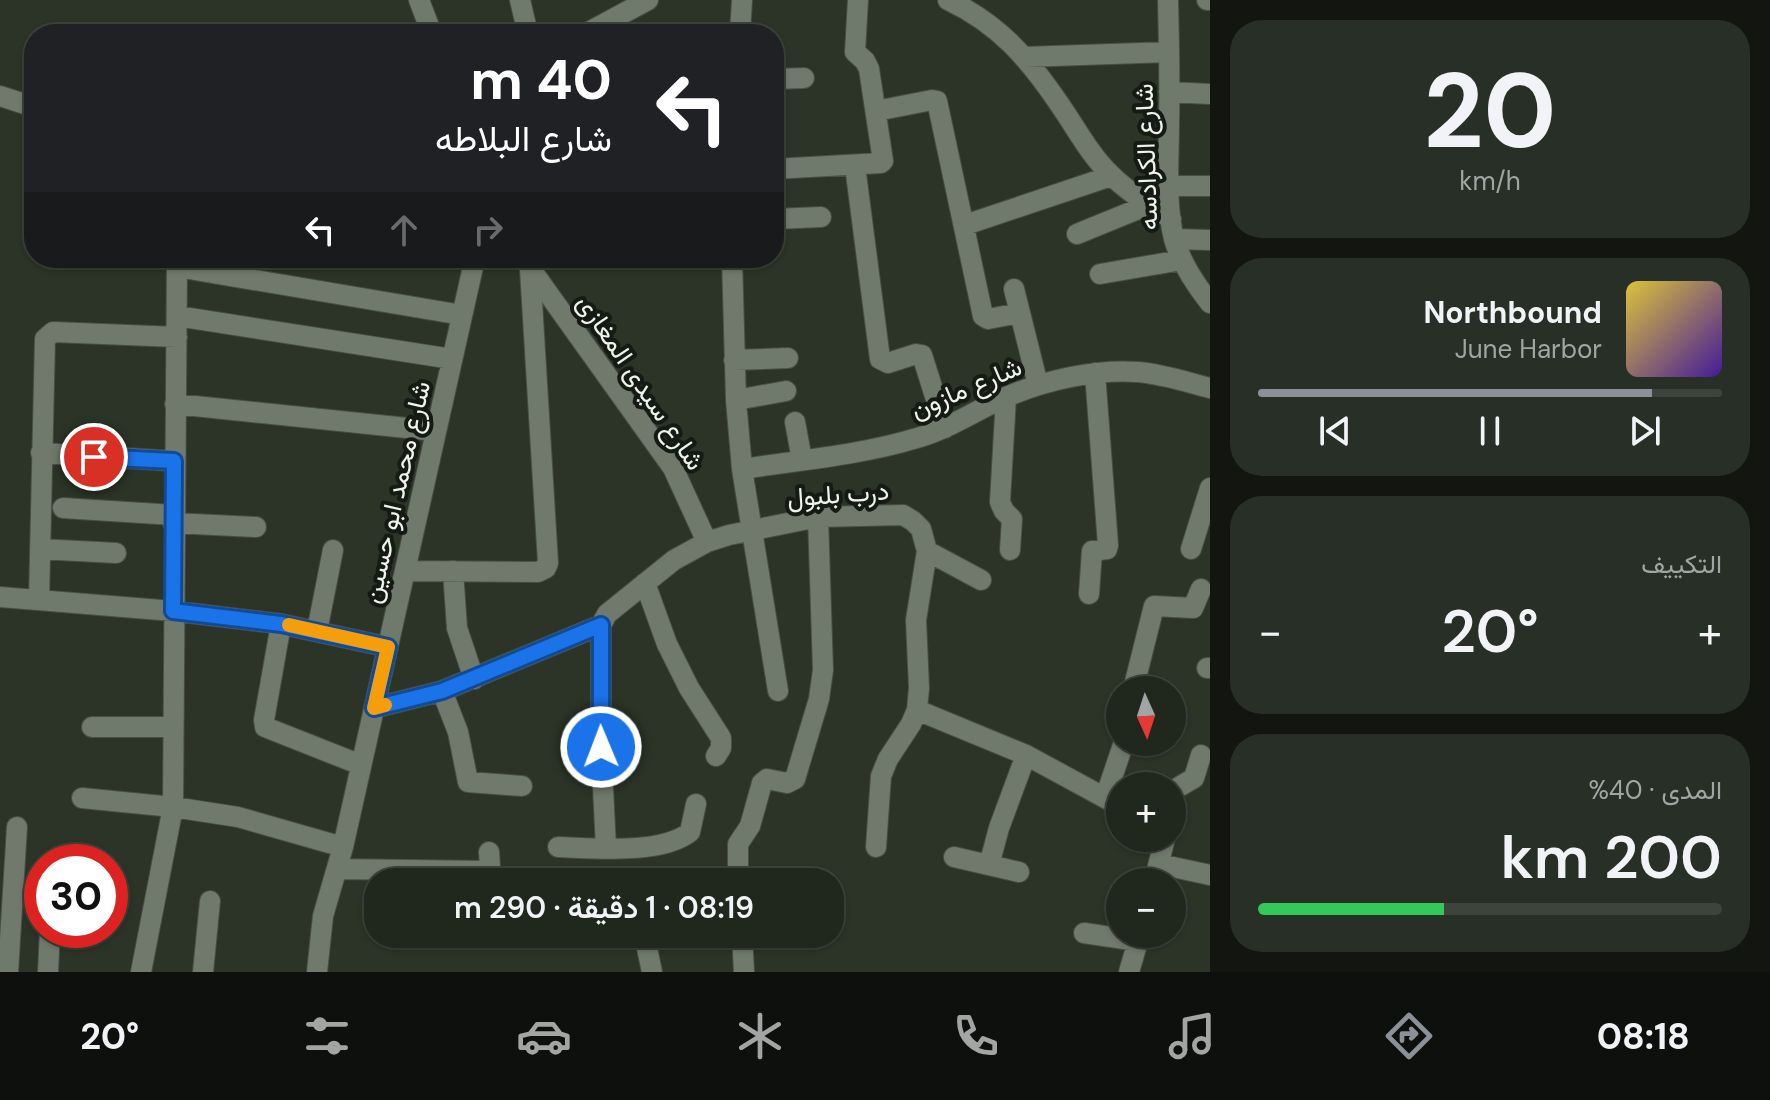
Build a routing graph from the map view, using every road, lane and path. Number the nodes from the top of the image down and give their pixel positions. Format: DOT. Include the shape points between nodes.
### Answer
graph roads {
  1 [pos="419,0"];
  2 [pos="520,0"];
  3 [pos="742,0"];
  4 [pos="858,0"];
  5 [pos="948,0"];
  6 [pos="1168,0"];
  7 [pos="642,1"];
  8 [pos="428,24"];
  9 [pos="526,24"];
  10 [pos="606,24"];
  11 [pos="741,24"];
  12 [pos="1169,52"];
  13 [pos="1024,57"];
  14 [pos="804,78"];
  15 [pos="784,79"];
  16 [pos="1169,92"];
  17 [pos="1210,94"];
  18 [pos="0,96"];
  19 [pos="24,104"];
  20 [pos="876,111"];
  21 [pos="855,166"];
  22 [pos="784,169"];
  23 [pos="1111,176"];
  24 [pos="1168,186"];
  25 [pos="1210,186"];
  26 [pos="1148,205"];
  27 [pos="821,217"];
  28 [pos="784,219"];
  29 [pos="965,225"];
  30 [pos="1173,229"];
  31 [pos="1077,234"];
  32 [pos="1210,240"];
  33 [pos="1182,260"];
  34 [pos="177,268"];
  35 [pos="204,268"];
  36 [pos="473,268"];
  37 [pos="526,268"];
  38 [pos="530,268"];
  39 [pos="732,268"];
  40 [pos="1100,274"];
  41 [pos="1014,289"];
  42 [pos="1210,303"];
  43 [pos="1020,313"];
  44 [pos="462,315"];
  45 [pos="177,327"];
  46 [pos="788,358"];
  47 [pos="452,359"];
  48 [pos="734,360"];
  49 [pos="1095,373"];
  50 [pos="1038,385"];
  51 [pos="1210,388"];
  52 [pos="786,391"];
  53 [pos="1006,397"];
  54 [pos="736,400"];
  55 [pos="175,404"];
  56 [pos="795,422"];
  57 [pos="945,428"];
  58 [pos="436,431"];
  59 [pos="41,453"];
  60 [pos="802,460"];
  61 [pos="174,461"];
  62 [pos="742,469"];
  63 [pos="1210,488"];
  64 [pos="63,508"];
  65 [pos="818,517"];
  66 [pos="174,519"];
  67 [pos="256,527"];
  68 [pos="752,529"];
  69 [pos="707,542"];
  70 [pos="40,549"];
  71 [pos="1191,549"];
  72 [pos="333,550"];
  73 [pos="1010,550"];
  74 [pos="927,551"];
  75 [pos="116,553"];
  76 [pos="405,571"];
  77 [pos="453,571"];
  78 [pos="981,580"];
  79 [pos="645,583"];
  80 [pos="1201,589"];
  81 [pos="1089,594"];
  82 [pos="0,597"];
  83 [pos="39,599"];
  84 [pos="173,611"];
  85 [pos="281,624"];
  86 [pos="601,625"];
  87 [pos="317,631"];
  88 [pos="388,647"];
  89 [pos="1136,676"];
  90 [pos="474,679"];
  91 [pos="442,691"];
  92 [pos="778,691"];
  93 [pos="374,708"];
  94 [pos="917,710"];
  95 [pos="92,727"];
  96 [pos="173,727"];
  97 [pos="1026,755"];
  98 [pos="1201,755"];
  99 [pos="716,756"];
  100 [pos="361,765"];
  101 [pos="1186,783"];
  102 [pos="522,786"];
  103 [pos="82,798"];
  104 [pos="1106,799"];
  105 [pos="696,804"];
  106 [pos="173,807"];
  107 [pos="17,827"];
  108 [pos="343,847"];
  109 [pos="558,847"];
  110 [pos="876,847"];
  111 [pos="606,848"];
  112 [pos="489,852"];
  113 [pos="954,857"];
  114 [pos="989,865"];
  115 [pos="738,868"];
  116 [pos="337,869"];
  117 [pos="1019,872"];
  118 [pos="1186,874"];
  119 [pos="1210,875"];
  120 [pos="210,901"];
  121 [pos="1084,933"];
  122 [pos="1106,935"];
  123 [pos="49,948"];
  124 [pos="647,948"];
  125 [pos="743,948"];
  126 [pos="1136,948"];
  127 [pos="8,972"];
  128 [pos="48,972"];
  129 [pos="141,972"];
  130 [pos="203,972"];
  131 [pos="317,972"];
  132 [pos="652,972"];
  133 [pos="744,972"];
  134 [pos="1129,972"];
  1 -- 8 [label="street"];
  2 -- 9 [label="street"];
  3 -- 11 [label="street"];
  4 -- 20 [label="street" via="855,52 867,65"];
  5 -- 13 [label="street" via="1001,32"];
  6 -- 12 [label="street, شارع الكرادسه"];
  7 -- 10 [label="street"];
  12 -- 13 [label="street"];
  12 -- 16 [label="street, شارع الكرادسه"];
  13 -- 23 [label="street"];
  14 -- 15 [label="street"];
  16 -- 17 [label="street"];
  16 -- 24 [label="street, شارع الكرادسه"];
  18 -- 19 [label="street"];
  20 -- 21 [label="street" via="883,161"];
  20 -- 29 [label="street" via="937,101"];
  21 -- 22 [label="street"];
  21 -- 57 [label="street" via="880,359 888,363 922,355"];
  23 -- 26 [label="street"];
  23 -- 29 [label="street"];
  24 -- 25 [label="street"];
  24 -- 30 [label="street, شارع الكرادسه"];
  26 -- 30 [label="street"];
  26 -- 31 [label="street"];
  27 -- 28 [label="street"];
  29 -- 43 [label="street" via="984,318"];
  30 -- 32 [label="street"];
  30 -- 33 [label="street, شارع الكرادسه"];
  33 -- 40 [label="street"];
  33 -- 42 [label="street, شارع الكرادسه"];
  34 -- 45 [label="street"];
  35 -- 44 [label="street"];
  36 -- 44 [label="street, شارع محمد ابو حسين"];
  37 -- 77 [label="street" via="548,563 538,572"];
  38 -- 69 [label="street, شارع سيدى المغازى" via="673,468"];
  39 -- 48 [label="street"];
  41 -- 43 [label="street"];
  43 -- 50 [label="street"];
  44 -- 47 [label="street, شارع محمد ابو حسين"];
  45 -- 47 [label="street"];
  45 -- 55 [label="street"];
  45 -- 59 [label="street" via="48,334"];
  46 -- 48 [label="street"];
  47 -- 58 [label="street, شارع محمد ابو حسين"];
  48 -- 54 [label="street"];
  49 -- 50 [label="street, شارع مازون"];
  49 -- 51 [label="street, شارع مازون" via="1140,372"];
  49 -- 81 [label="street" via="1108,545 1092,551"];
  50 -- 53 [label="street, شارع مازون"];
  52 -- 54 [label="street"];
  53 -- 57 [label="street, شارع مازون"];
  53 -- 73 [label="street" via="1000,502 1012,519"];
  54 -- 62 [label="street"];
  55 -- 58 [label="street"];
  55 -- 61 [label="street"];
  56 -- 60 [label="street"];
  57 -- 60 [label="street, شارع مازون" via="895,444"];
  58 -- 76 [label="street, شارع محمد ابو حسين"];
  59 -- 61 [label="street"];
  59 -- 70 [label="street"];
  60 -- 62 [label="street, شارع مازون"];
  61 -- 66 [label="street"];
  62 -- 68 [label="street"];
  63 -- 71 [label="street"];
  64 -- 66 [label="street"];
  65 -- 68 [label="street, درب بلبول"];
  65 -- 74 [label="street, درب بلبول" via="903,515 921,529"];
  65 -- 115 [label="street" via="823,670 819,699 795,779 763,780 753,819 738,844"];
  66 -- 67 [label="street"];
  66 -- 84 [label="street"];
  68 -- 69 [label="street, درب بلبول"];
  68 -- 92 [label="street"];
  69 -- 79 [label="street, درب بلبول"];
  70 -- 75 [label="street"];
  70 -- 83 [label="street"];
  72 -- 87 [label="street"];
  74 -- 78 [label="street"];
  74 -- 94 [label="street" via="916,620"];
  76 -- 77 [label="street"];
  76 -- 88 [label="street, شارع محمد ابو حسين"];
  77 -- 90 [label="street" via="457,628"];
  79 -- 86 [label="street, درب بلبول"];
  79 -- 99 [label="street" via="667,644 721,738"];
  80 -- 89 [label="street" via="1193,608 1154,606"];
  82 -- 83 [label="street"];
  83 -- 84 [label="street"];
  84 -- 85 [label="street"];
  84 -- 96 [label="street"];
  85 -- 87 [label="street"];
  85 -- 100 [label="street" via="265,727"];
  86 -- 90 [label="street"];
  86 -- 111 [label="street"];
  87 -- 88 [label="street"];
  88 -- 93 [label="street, شارع محمد ابو حسين"];
  90 -- 91 [label="street"];
  91 -- 93 [label="street"];
  91 -- 102 [label="street" via="458,732 468,782"];
  93 -- 100 [label="street, شارع محمد ابو حسين"];
  94 -- 97 [label="street"];
  94 -- 110 [label="street" via="881,776"];
  95 -- 96 [label="street"];
  96 -- 106 [label="street"];
  97 -- 104 [label="street"];
  97 -- 114 [label="street"];
  98 -- 101 [label="street" via="1194,778"];
  100 -- 108 [label="street, شارع محمد ابو حسين"];
  103 -- 106 [label="street"];
  105 -- 111 [label="street" via="690,832 682,838"];
  106 -- 108 [label="street" via="238,817"];
  106 -- 129 [label="street"];
  107 -- 127 [label="street"];
  108 -- 116 [label="street, شارع محمد ابو حسين"];
  109 -- 111 [label="street"];
  112 -- 116 [label="street" via="490,867 485,871"];
  113 -- 114 [label="street"];
  114 -- 117 [label="street"];
  116 -- 131 [label="street, شارع محمد ابو حسين" via="323,916"];
  118 -- 119 [label="street"];
  120 -- 130 [label="street"];
  121 -- 122 [label="street"];
  123 -- 128 [label="street"];
  124 -- 132 [label="street"];
  125 -- 133 [label="street"];
  126 -- 134 [label="street"];
}
